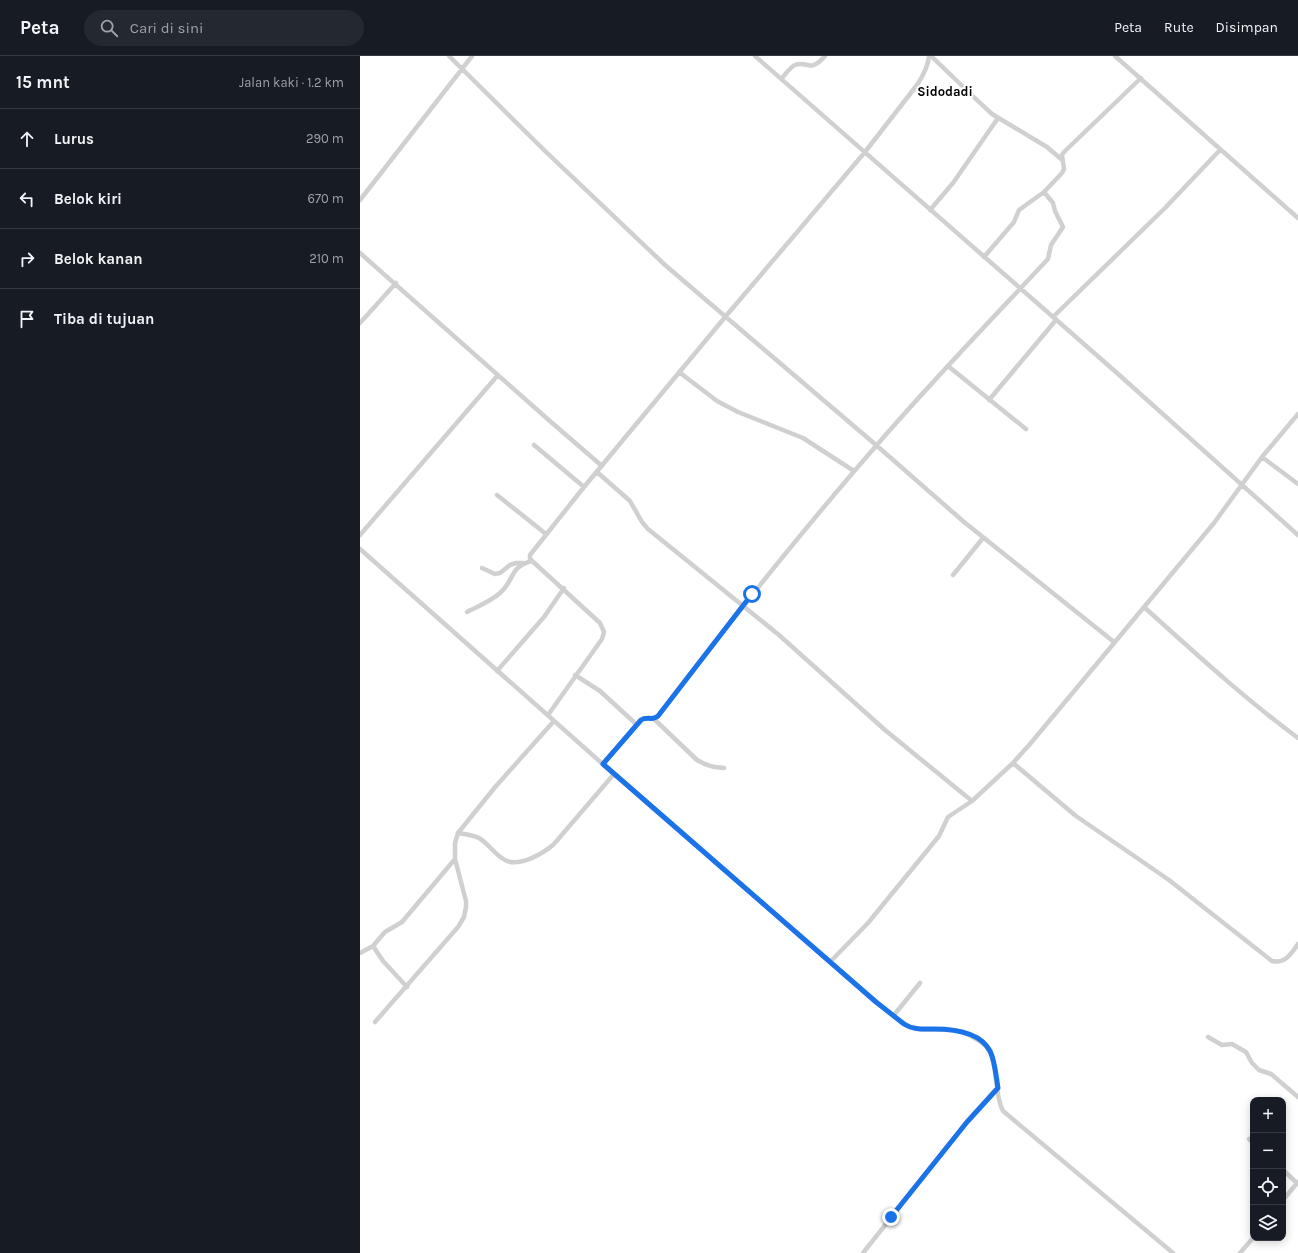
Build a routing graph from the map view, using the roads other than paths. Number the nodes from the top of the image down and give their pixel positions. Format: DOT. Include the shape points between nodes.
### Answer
graph roads {
  1 [pos="449,56"];
  2 [pos="472,56"];
  3 [pos="755,56"];
  4 [pos="825,56"];
  5 [pos="930,56"];
  6 [pos="1115,56"];
  7 [pos="462,68"];
  8 [pos="1141,78"];
  9 [pos="782,79"];
  10 [pos="998,118"];
  11 [pos="1220,150"];
  12 [pos="865,152"];
  13 [pos="1061,159"];
  14 [pos="1044,192"];
  15 [pos="360,200"];
  16 [pos="930,210"];
  17 [pos="1298,218"];
  18 [pos="360,253"];
  19 [pos="984,257"];
  20 [pos="396,283"];
  21 [pos="1020,289"];
  22 [pos="726,316"];
  23 [pos="1054,318"];
  24 [pos="360,323"];
  25 [pos="948,366"];
  26 [pos="679,372"];
  27 [pos="498,374"];
  28 [pos="989,400"];
  29 [pos="1298,414"];
  30 [pos="1026,429"];
  31 [pos="534,445"];
  32 [pos="876,445"];
  33 [pos="1262,457"];
  34 [pos="602,466"];
  35 [pos="854,471"];
  36 [pos="597,472"];
  37 [pos="1298,484"];
  38 [pos="1243,485"];
  39 [pos="584,488"];
  40 [pos="497,495"];
  41 [pos="546,534"];
  42 [pos="1298,534"];
  43 [pos="360,535"];
  44 [pos="983,538"];
  45 [pos="360,549"];
  46 [pos="532,561"];
  47 [pos="524,563"];
  48 [pos="482,568"];
  49 [pos="953,575"];
  50 [pos="564,588"];
  51 [pos="743,606"];
  52 [pos="1144,607"];
  53 [pos="467,612"];
  54 [pos="1114,642"];
  55 [pos="497,671"];
  56 [pos="575,675"];
  57 [pos="548,715"];
  58 [pos="654,719"];
  59 [pos="554,721"];
  60 [pos="636,724"];
  61 [pos="1298,738"];
  62 [pos="1013,763"];
  63 [pos="603,764"];
  64 [pos="724,768"];
  65 [pos="614,774"];
  66 [pos="972,801"];
  67 [pos="458,833"];
  68 [pos="455,859"];
  69 [pos="1298,944"];
  70 [pos="373,946"];
  71 [pos="360,953"];
  72 [pos="830,962"];
  73 [pos="920,983"];
  74 [pos="407,987"];
  75 [pos="894,1015"];
  76 [pos="376,1022"];
  77 [pos="1208,1036"];
  78 [pos="998,1088"];
  79 [pos="1298,1097"];
  80 [pos="1286,1172"];
  81 [pos="1298,1182"];
  82 [pos="1286,1196"];
  83 [pos="1250,1241"];
  84 [pos="863,1253"];
  85 [pos="1173,1253"];
  86 [pos="1240,1253"];
  1 -- 7 [label="street"];
  2 -- 7 [label="street"];
  3 -- 9 [label="street"];
  4 -- 9 [label="street" via="813,66 795,65"];
  5 -- 10 [label="street"];
  5 -- 12 [label="street" via="917,85"];
  6 -- 8 [label="street"];
  7 -- 15 [label="street"];
  7 -- 22 [label="street" via="644,246"];
  8 -- 11 [label="street"];
  8 -- 13 [label="street" via="1064,152"];
  9 -- 12 [label="street"];
  10 -- 13 [label="street" via="1047,147"];
  10 -- 16 [label="street" via="953,183"];
  11 -- 17 [label="street"];
  11 -- 23 [label="street"];
  12 -- 16 [label="street"];
  12 -- 22 [label="street"];
  13 -- 14 [label="street" via="1064,169 1062,173"];
  14 -- 19 [label="street" via="1019,210 1014,222"];
  14 -- 21 [label="street" via="1053,203 1063,227 1051,245 1048,259"];
  16 -- 19 [label="street"];
  18 -- 20 [label="street"];
  19 -- 21 [label="street"];
  20 -- 24 [label="street"];
  20 -- 27 [label="street"];
  21 -- 23 [label="street"];
  21 -- 25 [label="street"];
  22 -- 26 [label="street"];
  22 -- 32 [label="street"];
  23 -- 28 [label="street"];
  23 -- 38 [label="street"];
  25 -- 28 [label="street"];
  25 -- 32 [label="street"];
  26 -- 34 [label="street"];
  26 -- 35 [label="street" via="717,401 803,438"];
  27 -- 34 [label="street"];
  27 -- 43 [label="street"];
  28 -- 30 [label="street"];
  29 -- 33 [label="street"];
  31 -- 39 [label="street"];
  32 -- 35 [label="street"];
  32 -- 44 [label="street"];
  33 -- 37 [label="street"];
  33 -- 38 [label="street"];
  34 -- 36 [label="street"];
  35 -- 51 [label="street"];
  36 -- 39 [label="street"];
  36 -- 51 [label="street" via="630,501 645,526"];
  38 -- 42 [label="street"];
  38 -- 52 [label="street"];
  39 -- 41 [label="street"];
  40 -- 41 [label="street"];
  41 -- 46 [label="street" via="530,555"];
  44 -- 49 [label="street"];
  44 -- 54 [label="street"];
  45 -- 55 [label="street"];
  46 -- 47 [label="street"];
  46 -- 50 [label="street"];
  47 -- 48 [label="street" via="516,562 495,574"];
  47 -- 53 [label="street" via="517,567 501,593"];
  50 -- 55 [label="street" via="544,616"];
  50 -- 56 [label="street" via="600,623 604,632 602,639"];
  51 -- 58 [label="street"];
  51 -- 66 [label="street" via="885,730"];
  52 -- 54 [label="street"];
  52 -- 61 [label="street" via="1199,657"];
  54 -- 62 [label="street"];
  55 -- 57 [label="street"];
  56 -- 57 [label="street"];
  56 -- 60 [label="street" via="600,691"];
  57 -- 59 [label="street"];
  58 -- 60 [label="street" via="643,718"];
  58 -- 64 [label="street" via="697,760 705,765"];
  59 -- 63 [label="street"];
  59 -- 67 [label="street"];
  60 -- 63 [label="street"];
  62 -- 66 [label="street"];
  62 -- 69 [label="street" via="1076,816 1159,873 1272,961 1282,962"];
  63 -- 65 [label="street"];
  65 -- 67 [label="street" via="554,844 536,856 509,862 481,839"];
  65 -- 72 [label="street"];
  66 -- 72 [label="street" via="948,817 940,836 868,923"];
  67 -- 68 [label="street"];
  68 -- 70 [label="street" via="402,922 385,932"];
  68 -- 74 [label="street" via="466,901 464,917"];
  70 -- 71 [label="street"];
  70 -- 74 [label="street"];
  72 -- 75 [label="street"];
  73 -- 75 [label="street"];
  74 -- 76 [label="street"];
  75 -- 78 [label="street" via="911,1028 956,1030 980,1041 987,1046 992,1055"];
  77 -- 79 [label="street" via="1222,1045 1232,1044 1246,1052 1259,1070 1271,1074"];
  78 -- 84 [label="street" via="967,1122"];
  78 -- 85 [label="street" via="1001,1107 1006,1115"];
  80 -- 81 [label="street"];
  81 -- 82 [label="street"];
  83 -- 86 [label="street"];
}
